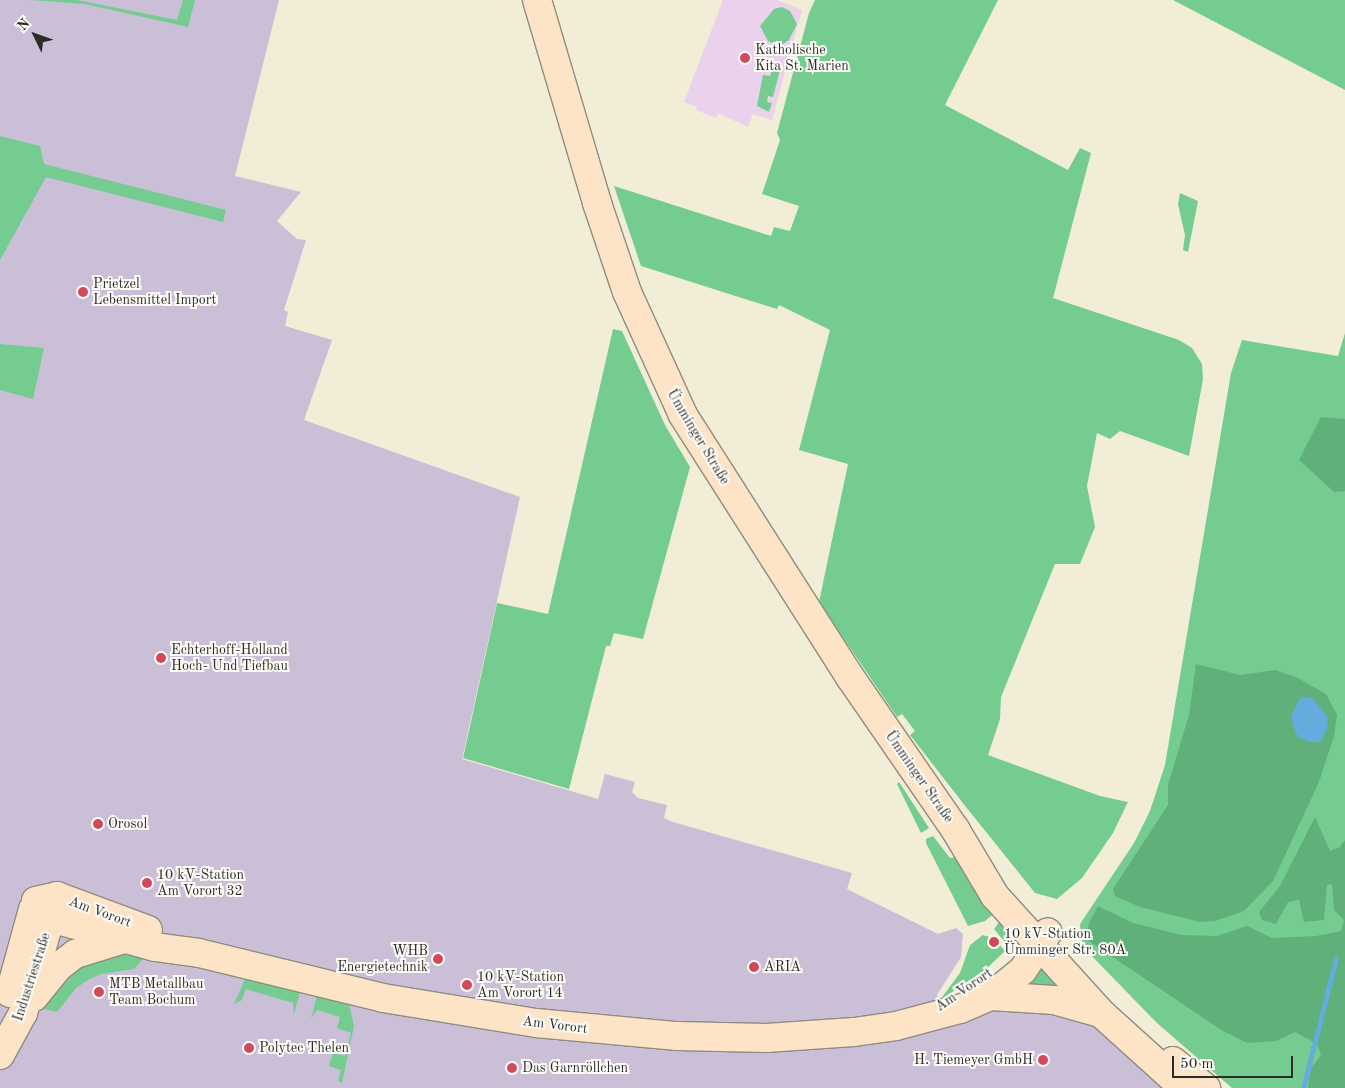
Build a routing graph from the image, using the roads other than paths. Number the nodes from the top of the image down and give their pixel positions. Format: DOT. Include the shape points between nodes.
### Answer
graph roads {
  1 [pos="537,0"];
  2 [pos="48,905"];
  3 [pos="124,939"];
  4 [pos="1041,940"];
  5 [pos="199,953"];
  6 [pos="991,996"];
  7 [pos="24,1010"];
  8 [pos="1102,1014"];
  9 [pos="917,1021"];
  10 [pos="0,1028"];
  11 [pos="0,1056"];
  12 [pos="1184,1088"];
  13 [pos="1206,1088"];
  1 -- 4 [label="street, Ümminger Straße" via="627,292 668,388 845,669 955,829 995,896"];
  2 -- 3 [label="street, Am Vorort"];
  2 -- 5 [label="street, Am Vorort" via="160,934"];
  2 -- 7 [label="street, Industriestraße"];
  2 -- 10 [label="street, Industriestraße"];
  3 -- 5 [label="street, Am Vorort"];
  3 -- 7 [label="street, Am Vorort" via="75,954 58,967"];
  4 -- 6 [label="street, Am Vorort" via="1030,964"];
  4 -- 8 [label="street, Ümminger Straße"];
  4 -- 9 [label="street, Am Vorort"];
  4 -- 13 [label="street, Ümminger Straße" via="1107,994 1171,1059"];
  5 -- 9 [label="street, Am Vorort" via="271,973 459,1013 608,1031 766,1038 854,1032"];
  6 -- 8 [label="street, Am Vorort" via="1054,1000"];
  6 -- 9 [label="street, Am Vorort"];
  7 -- 11 [label="street, Industriestraße"];
  8 -- 12 [label="street, Ümminger Straße"];
}
